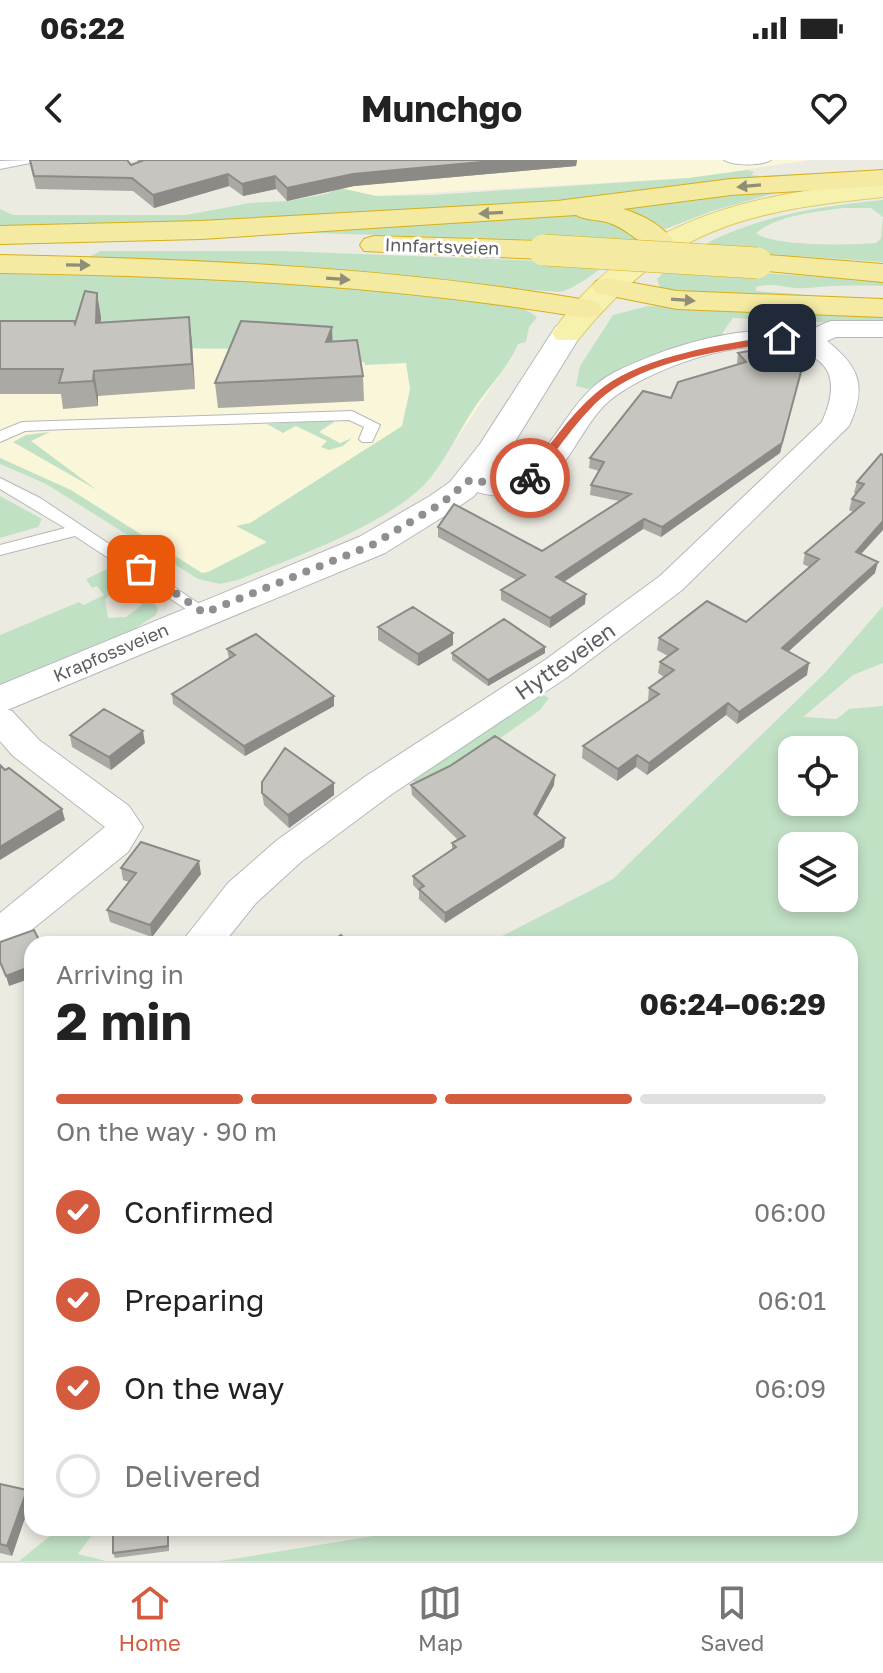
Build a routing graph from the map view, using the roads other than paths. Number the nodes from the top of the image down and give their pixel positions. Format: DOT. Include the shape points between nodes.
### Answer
graph roads {
  1 [pos="26,160"];
  2 [pos="730,160"];
  3 [pos="765,160"];
  4 [pos="0,165"];
  5 [pos="883,178"];
  6 [pos="883,189"];
  7 [pos="557,209"];
  8 [pos="0,235"];
  9 [pos="0,243"];
  10 [pos="663,245"];
  11 [pos="0,264"];
  12 [pos="883,273"];
  13 [pos="883,308"];
  14 [pos="587,310"];
  15 [pos="883,329"];
  16 [pos="807,341"];
  17 [pos="0,437"];
  18 [pos="367,439"];
  19 [pos="471,479"];
  20 [pos="0,483"];
  21 [pos="78,530"];
  22 [pos="0,550"];
  23 [pos="204,613"];
  24 [pos="0,700"];
  25 [pos="0,719"];
  26 [pos="0,934"];
  27 [pos="206,936"];
  1 -- 4 [label="lane"];
  2 -- 3 [label="lane"];
  5 -- 7 [label="highway, one-way" via="731,187"];
  6 -- 10 [label="main road, Krapfossveien" via="777,202 731,215"];
  7 -- 8 [label="highway, one-way" via="201,230"];
  7 -- 10 [label="highway" via="624,217"];
  9 -- 12 [label="highway, Innfartsveien, bridge" via="544,250"];
  10 -- 14 [label="main road, Krapfossveien"];
  11 -- 14 [label="highway, one-way" via="351,280 493,293"];
  14 -- 13 [label="highway, one-way" via="677,300"];
  14 -- 19 [label="street, Krapfossveien"];
  15 -- 16 [label="street" via="831,329"];
  16 -- 19 [label="street" via="738,342 639,371 599,395 526,481 507,488"];
  16 -- 27 [label="street, Hytteveien" via="840,366 844,408 835,426 780,481 641,607 274,863"];
  17 -- 18 [label="lane" via="22,427 352,415 372,425"];
  19 -- 23 [label="street, Krapfossveien" via="372,545"];
  20 -- 21 [label="lane"];
  21 -- 22 [label="lane"];
  21 -- 23 [label="lane"];
  23 -- 24 [label="street, Krapfossveien"];
  25 -- 26 [label="street" via="26,748 116,815 124,827 115,843"];
}
